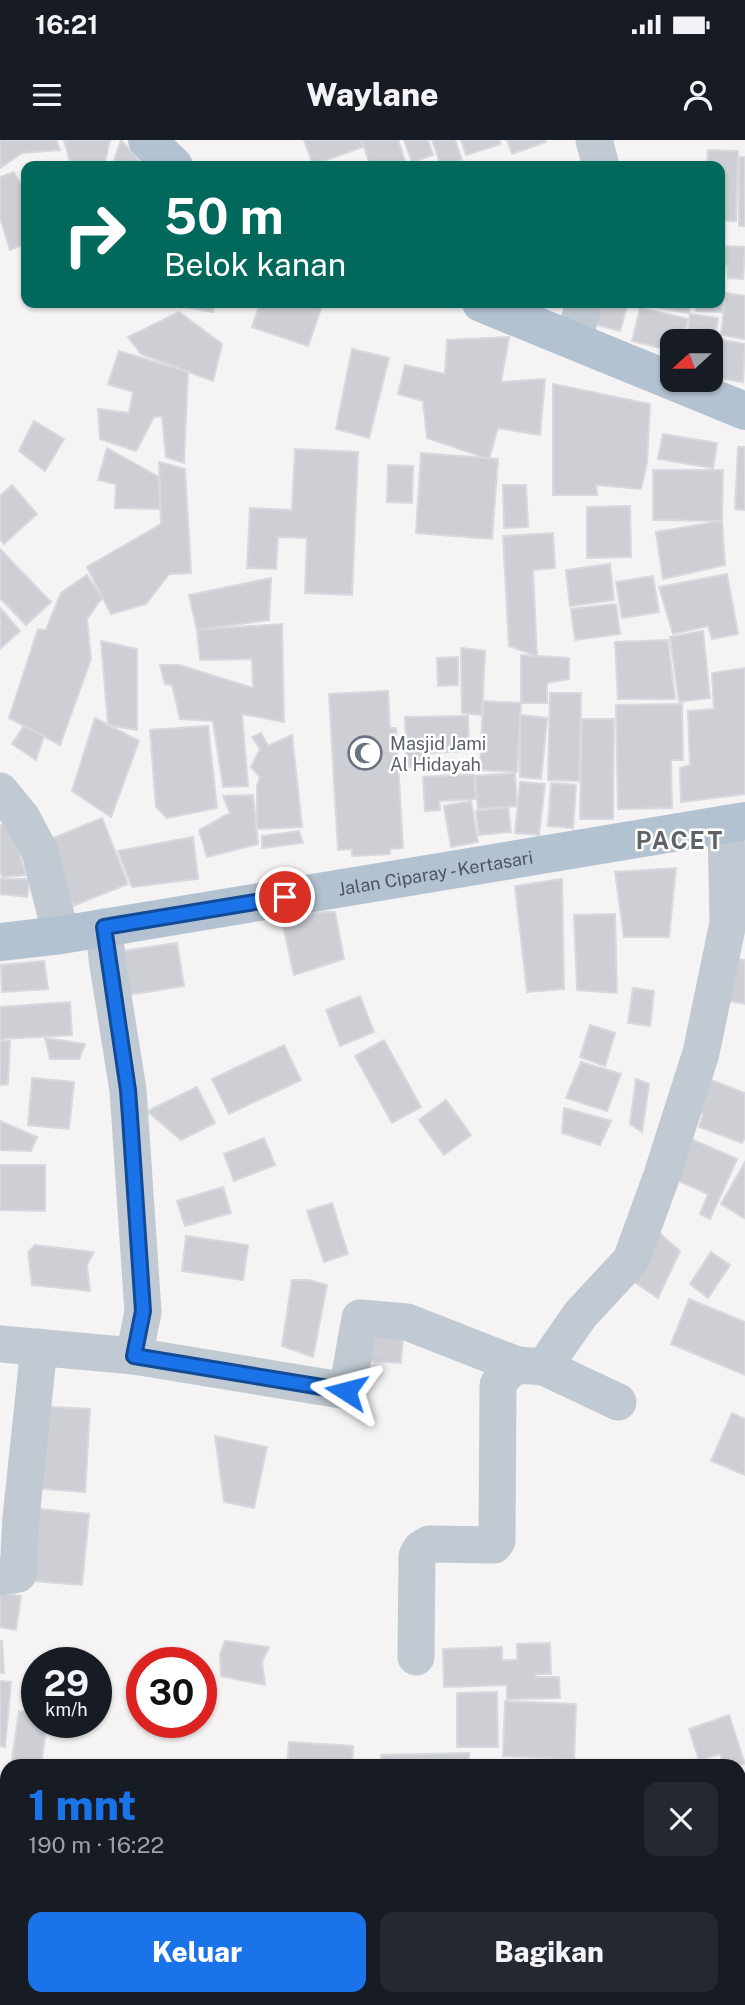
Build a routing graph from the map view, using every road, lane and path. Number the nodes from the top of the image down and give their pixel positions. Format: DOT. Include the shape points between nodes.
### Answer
graph roads {
  1 [pos="147,140"];
  2 [pos="593,140"];
  3 [pos="169,161"];
  4 [pos="599,161"];
  5 [pos="494,308"];
  6 [pos="583,308"];
  7 [pos="574,340"];
  8 [pos="745,411"];
  9 [pos="0,791"];
  10 [pos="735,822"];
  11 [pos="104,927"];
  12 [pos="61,934"];
  13 [pos="0,942"];
  14 [pos="0,1344"];
  15 [pos="39,1347"];
  16 [pos="134,1356"];
  17 [pos="531,1366"];
  18 [pos="618,1402"];
  19 [pos="0,1577"];
  20 [pos="416,1657"];
  1 -- 3 [label="main road"];
  2 -- 4 [label="street"];
  5 -- 7 [label="main road"];
  6 -- 7 [label="street"];
  7 -- 8 [label="main road"];
  9 -- 12 [label="street" via="22,818 40,852"];
  10 -- 11 [label="main road, Jalan Ciparay - Kertasari"];
  10 -- 17 [label="street" via="728,923 701,1053 631,1260"];
  11 -- 12 [label="main road, Jalan Ciparay - Kertasari"];
  11 -- 16 [label="street" via="130,1117 143,1311"];
  12 -- 13 [label="main road, Jalan Ciparay - Kertasari"];
  14 -- 15 [label="street"];
  15 -- 16 [label="street"];
  15 -- 19 [label="street" via="18,1574"];
  16 -- 17 [label="street" via="346,1391 360,1318 407,1322"];
  17 -- 18 [label="street"];
  17 -- 20 [label="street" via="504,1375 498,1385 497,1541 494,1545 429,1544 417,1556"];
}
